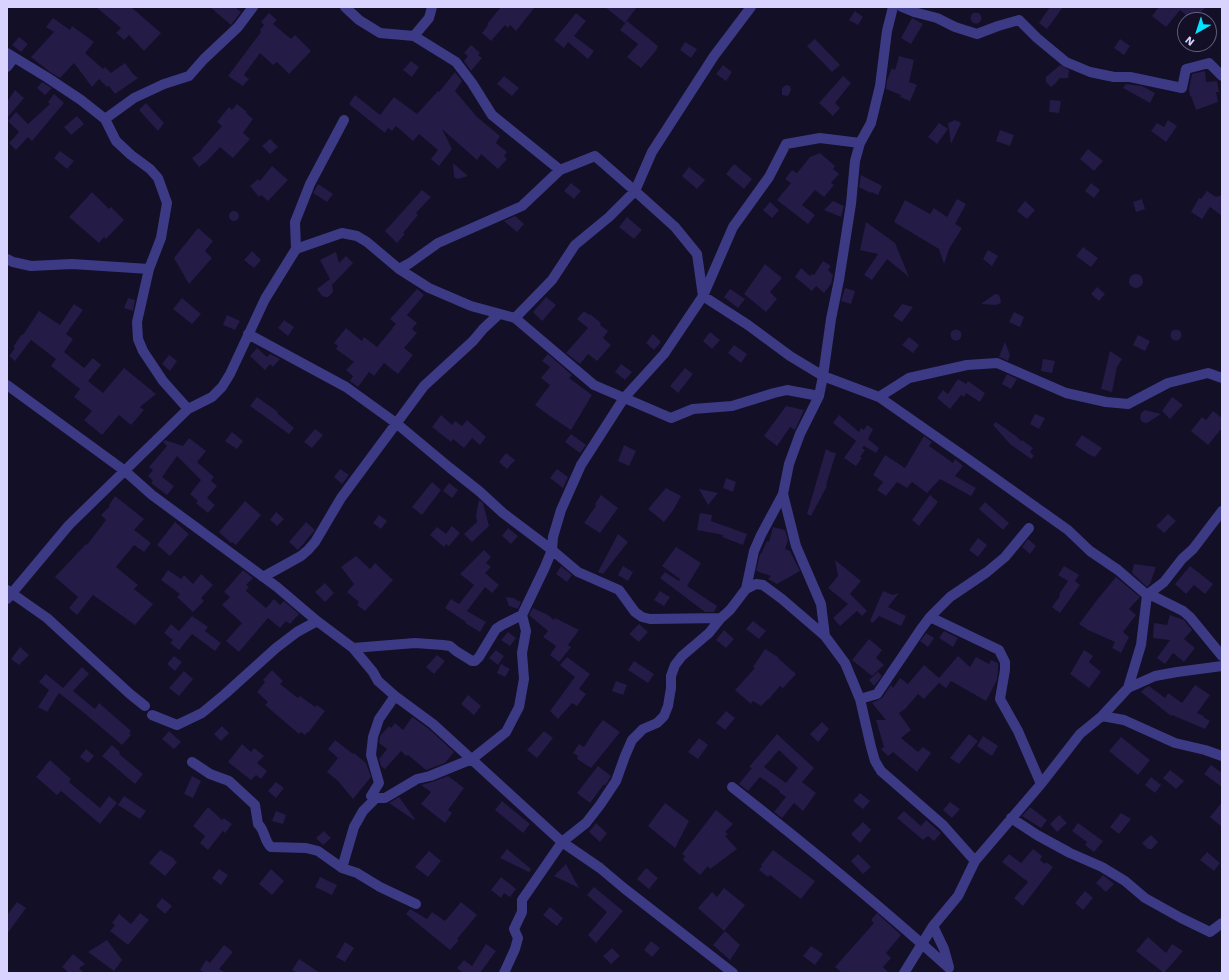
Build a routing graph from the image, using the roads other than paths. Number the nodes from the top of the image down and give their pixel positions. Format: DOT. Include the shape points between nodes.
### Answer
graph roads {
  1 [pos="252,7"];
  2 [pos="345,7"];
  3 [pos="432,7"];
  4 [pos="751,7"];
  5 [pos="893,7"];
  6 [pos="902,7"];
  7 [pos="414,36"];
  8 [pos="11,55"];
  9 [pos="7,67"];
  10 [pos="1222,76"];
  11 [pos="105,119"];
  12 [pos="344,120"];
  13 [pos="860,143"];
  14 [pos="560,170"];
  15 [pos="635,190"];
  16 [pos="296,249"];
  17 [pos="7,259"];
  18 [pos="149,269"];
  19 [pos="399,269"];
  20 [pos="703,296"];
  21 [pos="499,314"];
  22 [pos="516,318"];
  23 [pos="248,334"];
  24 [pos="823,376"];
  25 [pos="1222,378"];
  26 [pos="7,385"];
  27 [pos="819,396"];
  28 [pos="624,398"];
  29 [pos="879,398"];
  30 [pos="188,409"];
  31 [pos="396,423"];
  32 [pos="125,471"];
  33 [pos="783,494"];
  34 [pos="1222,510"];
  35 [pos="1029,528"];
  36 [pos="552,550"];
  37 [pos="263,577"];
  38 [pos="746,589"];
  39 [pos="9,594"];
  40 [pos="1147,595"];
  41 [pos="522,615"];
  42 [pos="930,617"];
  43 [pos="721,618"];
  44 [pos="318,621"];
  45 [pos="825,636"];
  46 [pos="354,648"];
  47 [pos="1222,656"];
  48 [pos="1222,666"];
  49 [pos="1128,688"];
  50 [pos="395,696"];
  51 [pos="860,699"];
  52 [pos="145,706"];
  53 [pos="152,715"];
  54 [pos="1102,716"];
  55 [pos="1222,756"];
  56 [pos="472,759"];
  57 [pos="192,762"];
  58 [pos="1041,784"];
  59 [pos="732,787"];
  60 [pos="371,796"];
  61 [pos="1011,818"];
  62 [pos="562,842"];
  63 [pos="975,861"];
  64 [pos="342,868"];
  65 [pos="416,904"];
  66 [pos="1222,923"];
  67 [pos="933,926"];
  68 [pos="922,944"];
  69 [pos="949,970"];
  70 [pos="504,973"];
  71 [pos="733,973"];
  72 [pos="904,973"];
  1 -- 11 [label="street" via="238,27 189,76 134,98"];
  2 -- 7 [label="street" via="359,20 380,33"];
  3 -- 7 [label="street" via="429,18"];
  4 -- 15 [label="street" via="714,56 652,152"];
  5 -- 13 [label="street" via="887,31 880,86 871,123"];
  6 -- 10 [label="street" via="977,34 1019,20 1066,62 1090,72 1182,88 1186,69 1209,63"];
  7 -- 14 [label="street" via="456,62 492,115"];
  8 -- 9 [label="street"];
  8 -- 11 [label="street" via="81,100"];
  11 -- 18 [label="street" via="116,141 158,178 167,203 161,238"];
  12 -- 16 [label="street" via="310,184 295,222"];
  13 -- 20 [label="street" via="820,138 786,144 769,177 733,227"];
  13 -- 24 [label="street"];
  14 -- 15 [label="street" via="595,156"];
  14 -- 19 [label="street" via="522,206 438,243"];
  15 -- 20 [label="street" via="698,254"];
  15 -- 22 [label="street" via="609,217 575,245 552,280"];
  16 -- 19 [label="street" via="342,233 357,236 367,242"];
  16 -- 23 [label="street" via="265,299"];
  17 -- 18 [label="street" via="31,266 72,264"];
  18 -- 30 [label="street" via="137,322 138,339 163,381"];
  19 -- 21 [label="street" via="429,288 471,306"];
  20 -- 24 [label="street"];
  20 -- 28 [label="street" via="664,354"];
  21 -- 22 [label="street"];
  21 -- 31 [label="street" via="424,386"];
  22 -- 28 [label="street" via="594,385"];
  23 -- 30 [label="street" via="222,387 212,397"];
  23 -- 31 [label="street" via="346,387"];
  24 -- 27 [label="street"];
  24 -- 29 [label="street"];
  25 -- 29 [label="street" via="1208,373 1168,383 1128,404 1066,393 998,363 967,365 909,378"];
  26 -- 32 [label="street"];
  27 -- 28 [label="street" via="787,390 732,406 693,409 671,418"];
  27 -- 33 [label="street" via="800,434 789,464"];
  28 -- 36 [label="street" via="580,465 561,510"];
  29 -- 40 [label="street" via="1068,530 1090,551 1118,570"];
  30 -- 32 [label="street"];
  31 -- 36 [label="street" via="503,513"];
  31 -- 37 [label="street" via="341,498 315,542 301,556"];
  32 -- 37 [label="street" via="152,495"];
  32 -- 39 [label="street" via="69,525"];
  33 -- 38 [label="street" via="754,552"];
  33 -- 45 [label="street" via="796,546 820,604"];
  34 -- 40 [label="street" via="1193,550 1182,559 1164,582"];
  35 -- 42 [label="street" via="1005,557 950,597"];
  36 -- 41 [label="street"];
  36 -- 43 [label="street" via="578,572 619,590 635,612 642,617"];
  37 -- 44 [label="street"];
  38 -- 43 [label="street"];
  38 -- 45 [label="street" via="756,584 763,585"];
  39 -- 52 [label="street" via="47,618"];
  40 -- 47 [label="street" via="1183,611"];
  40 -- 49 [label="street" via="1141,645"];
  41 -- 46 [label="street" via="496,629 475,661 444,645 415,643"];
  41 -- 56 [label="street" via="526,631 522,653 524,679 519,708 506,732"];
  42 -- 51 [label="street" via="877,694"];
  42 -- 58 [label="street" via="998,650 1005,662 1000,699 1018,731"];
  43 -- 62 [label="street" via="675,665 664,716 634,737 616,781 600,805 586,823"];
  44 -- 46 [label="street"];
  44 -- 53 [label="street" via="297,632 276,648 202,713 177,725"];
  45 -- 51 [label="street" via="845,663"];
  46 -- 50 [label="street" via="378,681"];
  48 -- 49 [label="street" via="1155,676"];
  49 -- 54 [label="street"];
  50 -- 56 [label="street" via="433,724"];
  50 -- 60 [label="street" via="379,719 373,736 370,755 379,782"];
  51 -- 63 [label="street" via="870,747 881,770 943,825"];
  54 -- 55 [label="street" via="1124,720 1175,742"];
  54 -- 58 [label="street" via="1080,734"];
  56 -- 62 [label="street"];
  56 -- 64 [label="street" via="418,779 385,798 376,798 363,811 354,827"];
  57 -- 64 [label="street" via="210,774 229,781 255,805 258,824 271,847 306,848 318,852"];
  58 -- 61 [label="street"];
  59 -- 68 [label="street"];
  61 -- 63 [label="street"];
  61 -- 66 [label="street" via="1037,835 1102,867 1125,881 1144,898 1181,918 1210,932"];
  62 -- 70 [label="street" via="522,900 522,912 514,929 518,938"];
  62 -- 71 [label="street" via="600,868"];
  63 -- 67 [label="street" via="958,896"];
  64 -- 65 [label="street" via="357,872 380,887"];
  67 -- 68 [label="street"];
  67 -- 69 [label="street" via="944,949"];
  68 -- 69 [label="street"];
  68 -- 72 [label="street"];
}
